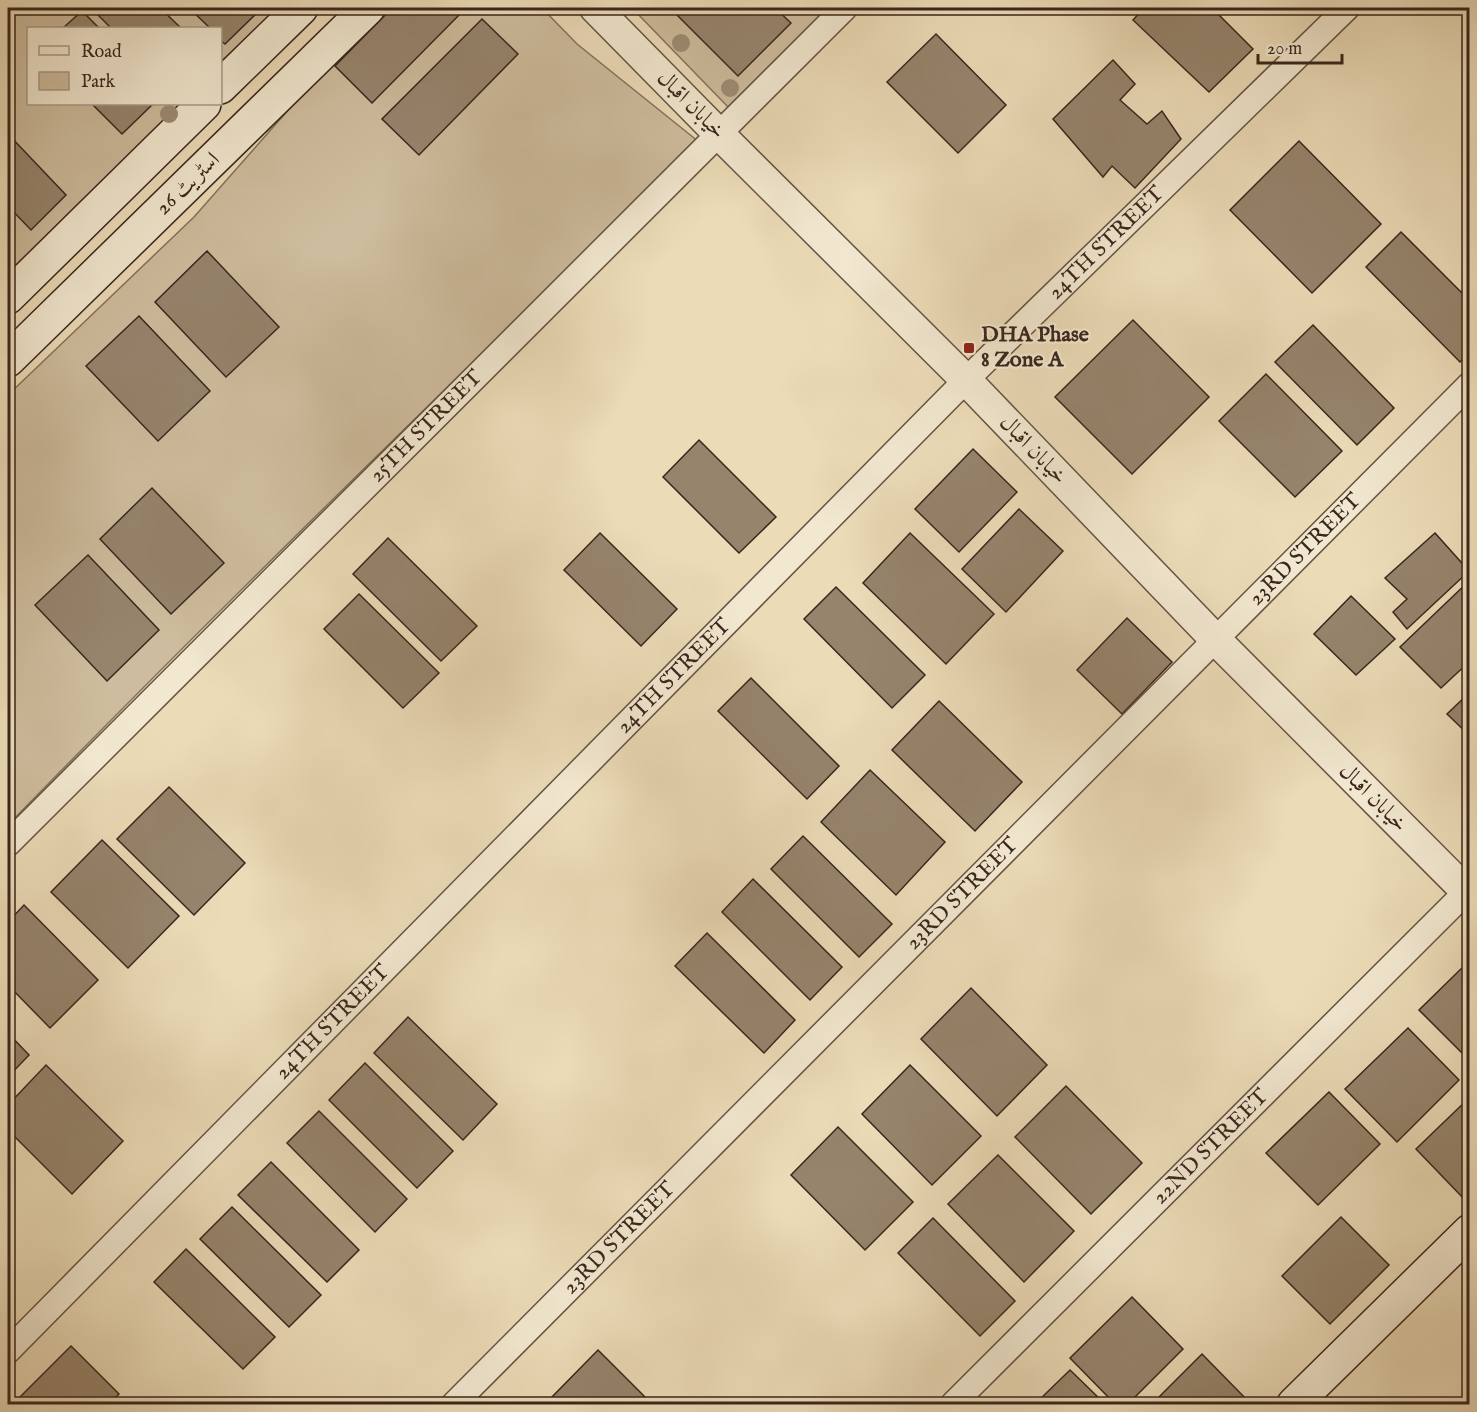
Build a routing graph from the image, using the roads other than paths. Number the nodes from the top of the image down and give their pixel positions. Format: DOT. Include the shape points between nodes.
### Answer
graph roads {
  1 [pos="301,8"];
  2 [pos="368,8"];
  3 [pos="595,8"];
  4 [pos="845,8"];
  5 [pos="1347,8"];
  6 [pos="222,85"];
  7 [pos="203,105"];
  8 [pos="718,134"];
  9 [pos="8,297"];
  10 [pos="8,360"];
  11 [pos="966,380"];
  12 [pos="1470,384"];
  13 [pos="1215,639"];
  14 [pos="8,844"];
  15 [pos="1468,892"];
  16 [pos="1470,1231"];
  17 [pos="8,1351"];
  18 [pos="454,1404"];
  19 [pos="953,1404"];
  20 [pos="1294,1404"];
  1 -- 6 [label="main road"];
  2 -- 10 [label="main road, اسٹریٹ 26"];
  3 -- 8 [label="street, خیابان اقبال"];
  4 -- 8 [label="street, 25TH STREET"];
  5 -- 11 [label="street, 24TH STREET"];
  7 -- 9 [label="main road, اسٹریٹ 26"];
  8 -- 11 [label="street, خیابان اقبال"];
  8 -- 14 [label="street, 25TH STREET"];
  11 -- 13 [label="street, خیابان اقبال"];
  11 -- 17 [label="street, 24TH STREET"];
  12 -- 13 [label="street, 23RD STREET"];
  13 -- 15 [label="street, خیابان اقبال"];
  13 -- 18 [label="street, 23RD STREET"];
  15 -- 19 [label="street, 22ND STREET"];
  16 -- 20 [label="main road"];
}
